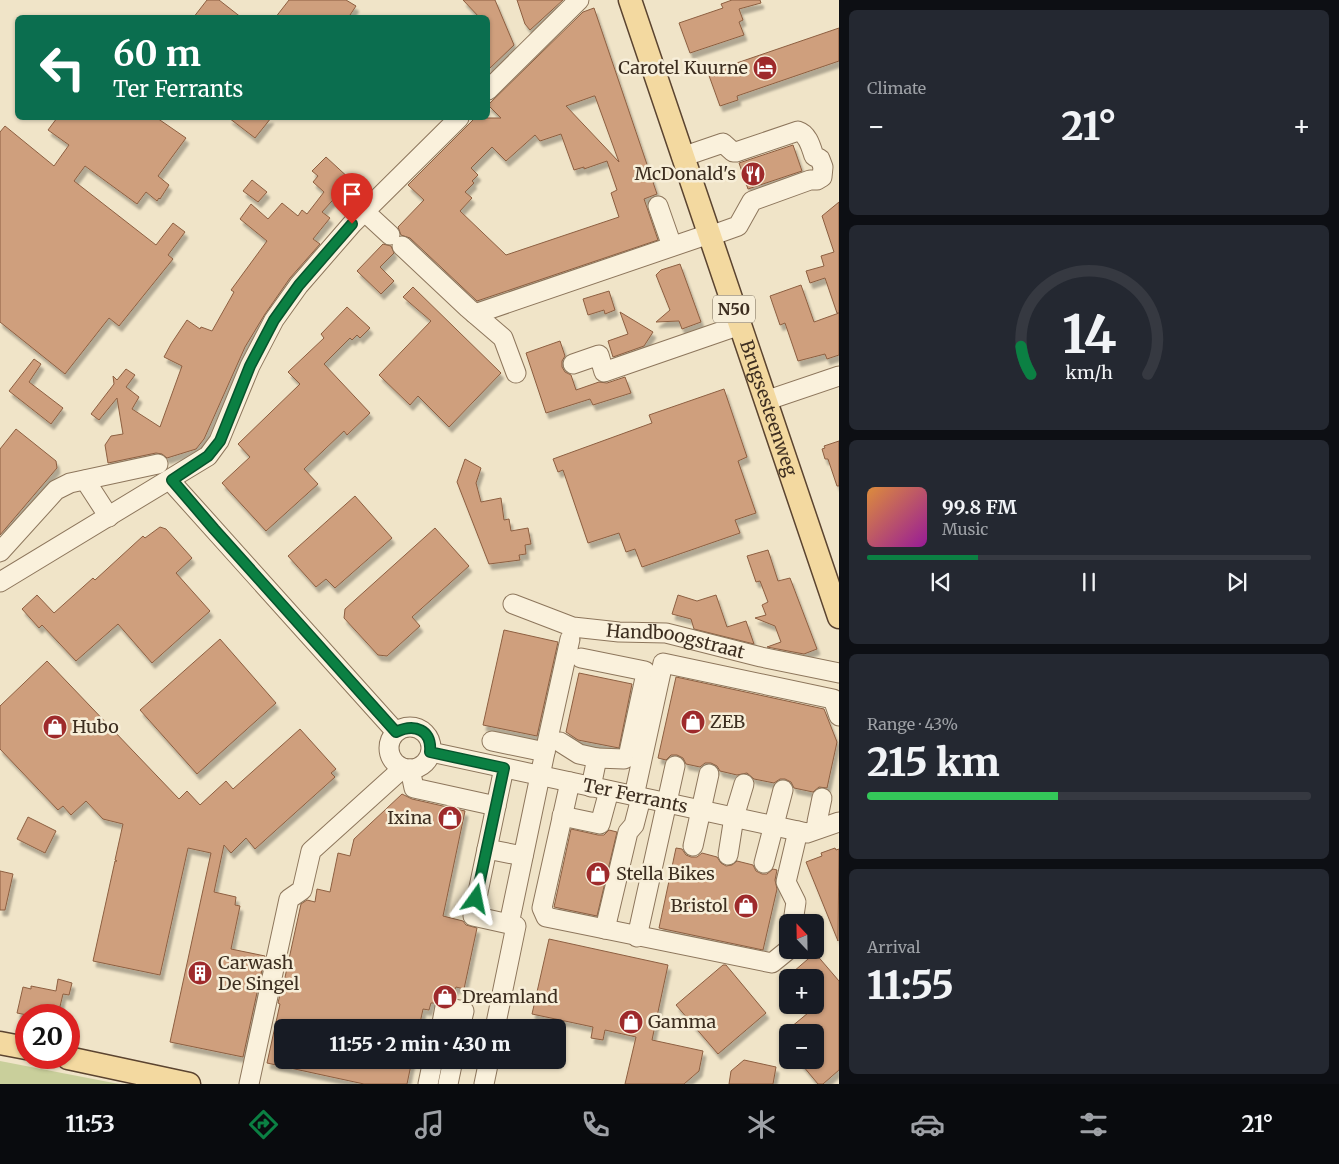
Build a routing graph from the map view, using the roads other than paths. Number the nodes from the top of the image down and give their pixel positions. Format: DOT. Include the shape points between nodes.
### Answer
graph roads {
  1 [pos="579,0"];
  2 [pos="630,0"];
  3 [pos="490,88"];
  4 [pos="458,120"];
  5 [pos="682,157"];
  6 [pos="658,206"];
  7 [pos="364,211"];
  8 [pos="709,235"];
  9 [pos="672,246"];
  10 [pos="475,314"];
  11 [pos="740,326"];
  12 [pos="573,364"];
  13 [pos="516,373"];
  14 [pos="839,376"];
  15 [pos="765,401"];
  16 [pos="158,464"];
  17 [pos="85,480"];
  18 [pos="172,480"];
  19 [pos="109,517"];
  20 [pos="3,545"];
  21 [pos="0,582"];
  22 [pos="513,604"];
  23 [pos="839,617"];
  24 [pos="570,639"];
  25 [pos="581,658"];
  26 [pos="839,673"];
  27 [pos="839,716"];
  28 [pos="396,732"];
  29 [pos="492,741"];
  30 [pos="552,747"];
  31 [pos="430,752"];
  32 [pos="597,758"];
  33 [pos="675,766"];
  34 [pos="504,768"];
  35 [pos="406,769"];
  36 [pos="709,774"];
  37 [pos="540,776"];
  38 [pos="570,782"];
  39 [pos="744,784"];
  40 [pos="591,787"];
  41 [pos="783,790"];
  42 [pos="609,791"];
  43 [pos="638,797"];
  44 [pos="822,798"];
  45 [pos="667,803"];
  46 [pos="496,806"];
  47 [pos="700,810"];
  48 [pos="562,816"];
  49 [pos="734,817"];
  50 [pos="839,822"];
  51 [pos="774,826"];
  52 [pos="820,828"];
  53 [pos="798,831"];
  54 [pos="693,846"];
  55 [pos="487,849"];
  56 [pos="728,855"];
  57 [pos="523,856"];
  58 [pos="764,863"];
  59 [pos="794,914"];
  60 [pos="509,924"];
  61 [pos="605,929"];
  62 [pos="637,937"];
  63 [pos="779,957"];
  64 [pos="443,1019"];
  65 [pos="462,1019"];
  66 [pos="497,1019"];
  67 [pos="0,1043"];
  68 [pos="15,1046"];
  69 [pos="80,1061"];
  70 [pos="431,1069"];
  71 [pos="451,1069"];
  72 [pos="487,1069"];
  73 [pos="189,1084"];
  74 [pos="249,1084"];
  75 [pos="428,1084"];
  76 [pos="448,1084"];
  77 [pos="484,1084"];
  1 -- 3 [label="street"];
  2 -- 5 [label="main road, Brugsesteenweg / N50"];
  4 -- 7 [label="street"];
  5 -- 8 [label="main road, Brugsesteenweg / N50"];
  5 -- 8 [label="street" via="722,143 736,152 798,131 807,137 814,156 820,158 824,172 822,177 752,201 738,226"];
  6 -- 9 [label="street"];
  7 -- 10 [label="street"];
  7 -- 18 [label="street" via="299,285 274,320 250,366 220,441 208,456"];
  8 -- 9 [label="street"];
  8 -- 11 [label="main road, Brugsesteenweg / N50"];
  9 -- 10 [label="street"];
  10 -- 13 [label="street" via="504,338"];
  11 -- 12 [label="street" via="604,372 599,355"];
  11 -- 15 [label="main road, Brugsesteenweg / N50"];
  14 -- 15 [label="street"];
  15 -- 23 [label="main road, Brugsesteenweg / N50"];
  16 -- 17 [label="street"];
  17 -- 19 [label="street"];
  17 -- 20 [label="street" via="56,490"];
  18 -- 19 [label="street"];
  18 -- 28 [label="street"];
  19 -- 21 [label="street"];
  22 -- 26 [label="street, Handboogstraat" via="573,627 666,632"];
  24 -- 30 [label="street"];
  25 -- 32 [label="street" via="645,671 628,757"];
  27 -- 43 [label="street" via="833,699 663,663"];
  28 -- 31 [label="street" via="413,727 420,730 430,742"];
  28 -- 35 [label="street" via="389,744 389,752 392,759"];
  29 -- 30 [label="street"];
  30 -- 32 [label="street"];
  30 -- 37 [label="street"];
  31 -- 34 [label="street, Ter Ferrants"];
  31 -- 35 [label="street" via="420,767"];
  32 -- 40 [label="street"];
  33 -- 45 [label="street"];
  34 -- 37 [label="street, Ter Ferrants"];
  34 -- 46 [label="street"];
  35 -- 46 [label="street" via="414,788"];
  35 -- 74 [label="street" via="311,850 302,890 289,899"];
  36 -- 47 [label="street"];
  37 -- 38 [label="street, Ter Ferrants"];
  37 -- 57 [label="street"];
  38 -- 40 [label="street, Ter Ferrants"];
  38 -- 48 [label="street"];
  39 -- 49 [label="street"];
  40 -- 42 [label="street, Ter Ferrants"];
  41 -- 51 [label="street"];
  42 -- 43 [label="street, Ter Ferrants"];
  42 -- 48 [label="street" via="600,824"];
  43 -- 45 [label="street, Ter Ferrants"];
  43 -- 61 [label="street" via="634,824 628,832"];
  44 -- 52 [label="street" via="817,822"];
  45 -- 47 [label="street, Ter Ferrants"];
  45 -- 62 [label="street"];
  46 -- 55 [label="street"];
  47 -- 49 [label="street, Ter Ferrants"];
  47 -- 54 [label="street"];
  48 -- 61 [label="street" via="542,908 546,917"];
  49 -- 51 [label="street, Ter Ferrants"];
  49 -- 56 [label="street"];
  50 -- 52 [label="street, Ter Ferrants"];
  51 -- 53 [label="street, Ter Ferrants"];
  51 -- 58 [label="street"];
  52 -- 53 [label="street, Ter Ferrants" via="806,833"];
  53 -- 59 [label="street" via="786,882 796,902"];
  55 -- 57 [label="street"];
  55 -- 60 [label="street" via="472,916"];
  57 -- 60 [label="street"];
  60 -- 66 [label="street" via="516,926"];
  61 -- 62 [label="street"];
  62 -- 63 [label="street" via="772,963"];
  64 -- 65 [label="street" via="445,1007 464,1011"];
  67 -- 68 [label="main road"];
  69 -- 73 [label="main road"];
  70 -- 75 [label="street"];
  71 -- 76 [label="street"];
  72 -- 77 [label="street"];
}
